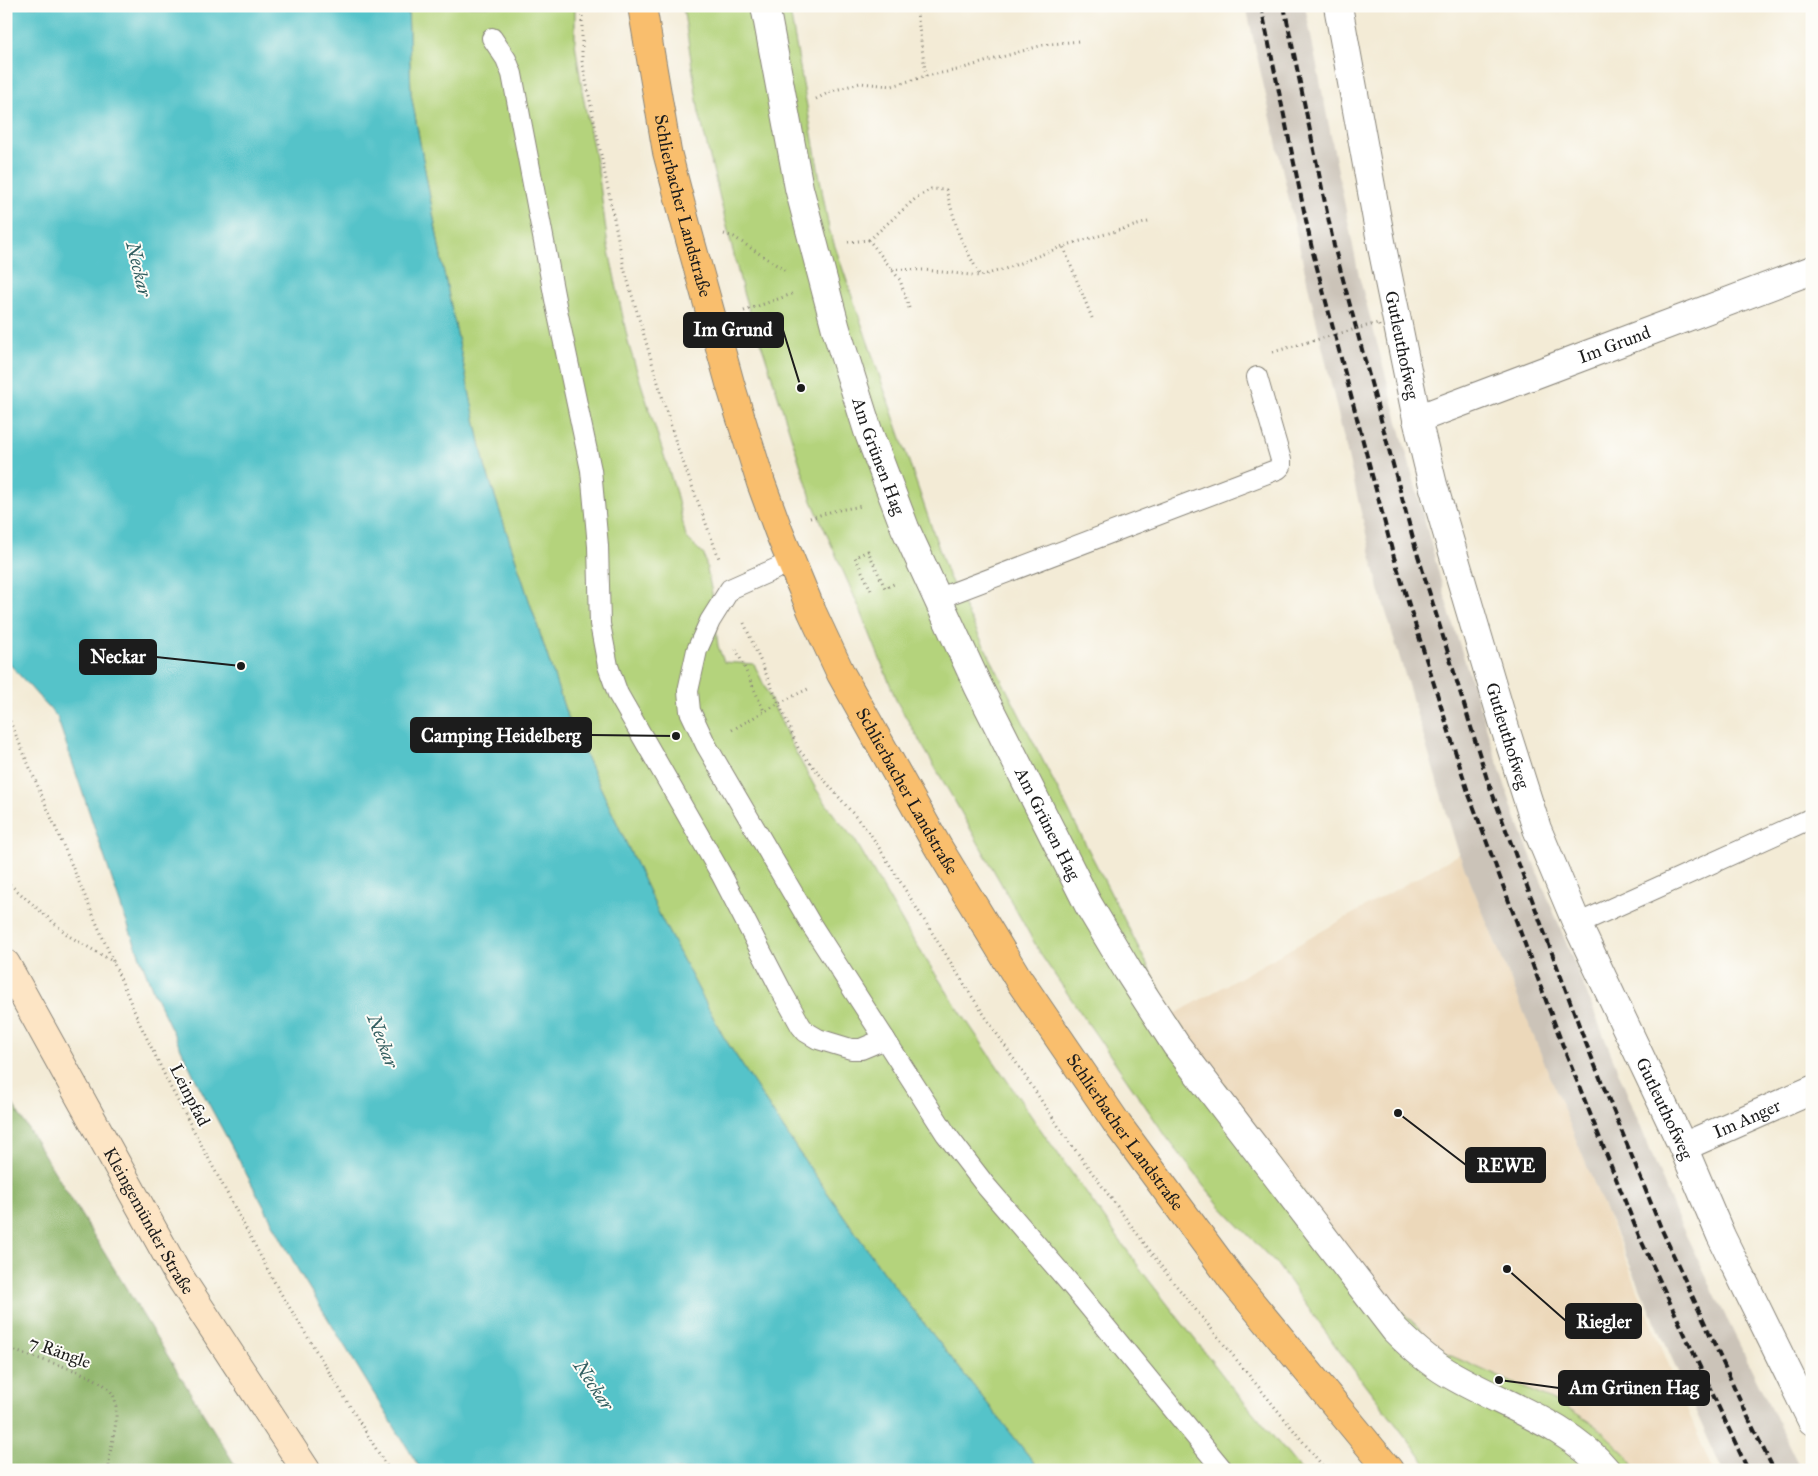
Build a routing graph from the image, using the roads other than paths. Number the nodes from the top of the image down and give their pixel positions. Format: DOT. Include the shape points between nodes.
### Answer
graph roads {
  1 [pos="642,6"];
  2 [pos="765,6"];
  3 [pos="1338,6"];
  4 [pos="492,38"];
  5 [pos="1812,270"];
  6 [pos="1257,377"];
  7 [pos="1418,419"];
  8 [pos="791,562"];
  9 [pos="937,599"];
  10 [pos="1812,818"];
  11 [pos="1577,924"];
  12 [pos="6,964"];
  13 [pos="885,1039"];
  14 [pos="1812,1090"];
  15 [pos="1683,1147"];
  16 [pos="1812,1421"];
  17 [pos="306,1470"];
  18 [pos="1223,1470"];
  19 [pos="1389,1470"];
  20 [pos="1606,1470"];
  1 -- 8 [label="main road, Schlierbacher Landstraße" via="667,152 686,225 750,448"];
  2 -- 9 [label="street, Am Grünen Hag" via="817,283 836,329 894,500"];
  3 -- 7 [label="street, Gutleuthofweg" via="1382,248"];
  4 -- 13 [label="lane" via="512,74 591,470 598,546 600,624 612,681 721,874 801,1026 818,1039 851,1049 861,1049"];
  5 -- 7 [label="street, Im Grund"];
  6 -- 9 [label="lane" via="1281,460 1278,469"];
  7 -- 11 [label="street, Gutleuthofweg" via="1433,485 1504,725 1537,829"];
  8 -- 13 [label="lane" via="730,589 710,621 698,650 689,682 688,701 706,745 812,926"];
  8 -- 19 [label="main road, Schlierbacher Landstraße" via="841,674 938,847 1019,980 1118,1126 1236,1283"];
  9 -- 20 [label="street, Am Grünen Hag" via="1032,795 1088,904 1128,971 1176,1045 1378,1310 1429,1361 1570,1437"];
  10 -- 11 [label="lane"];
  11 -- 15 [label="street, Gutleuthofweg"];
  12 -- 17 [label="main road, Kleingemünder Straße" via="178,1273"];
  13 -- 18 [label="lane" via="964,1158"];
  14 -- 15 [label="street, Im Anger"];
  15 -- 16 [label="street, Gutleuthofweg" via="1721,1236"];
}
